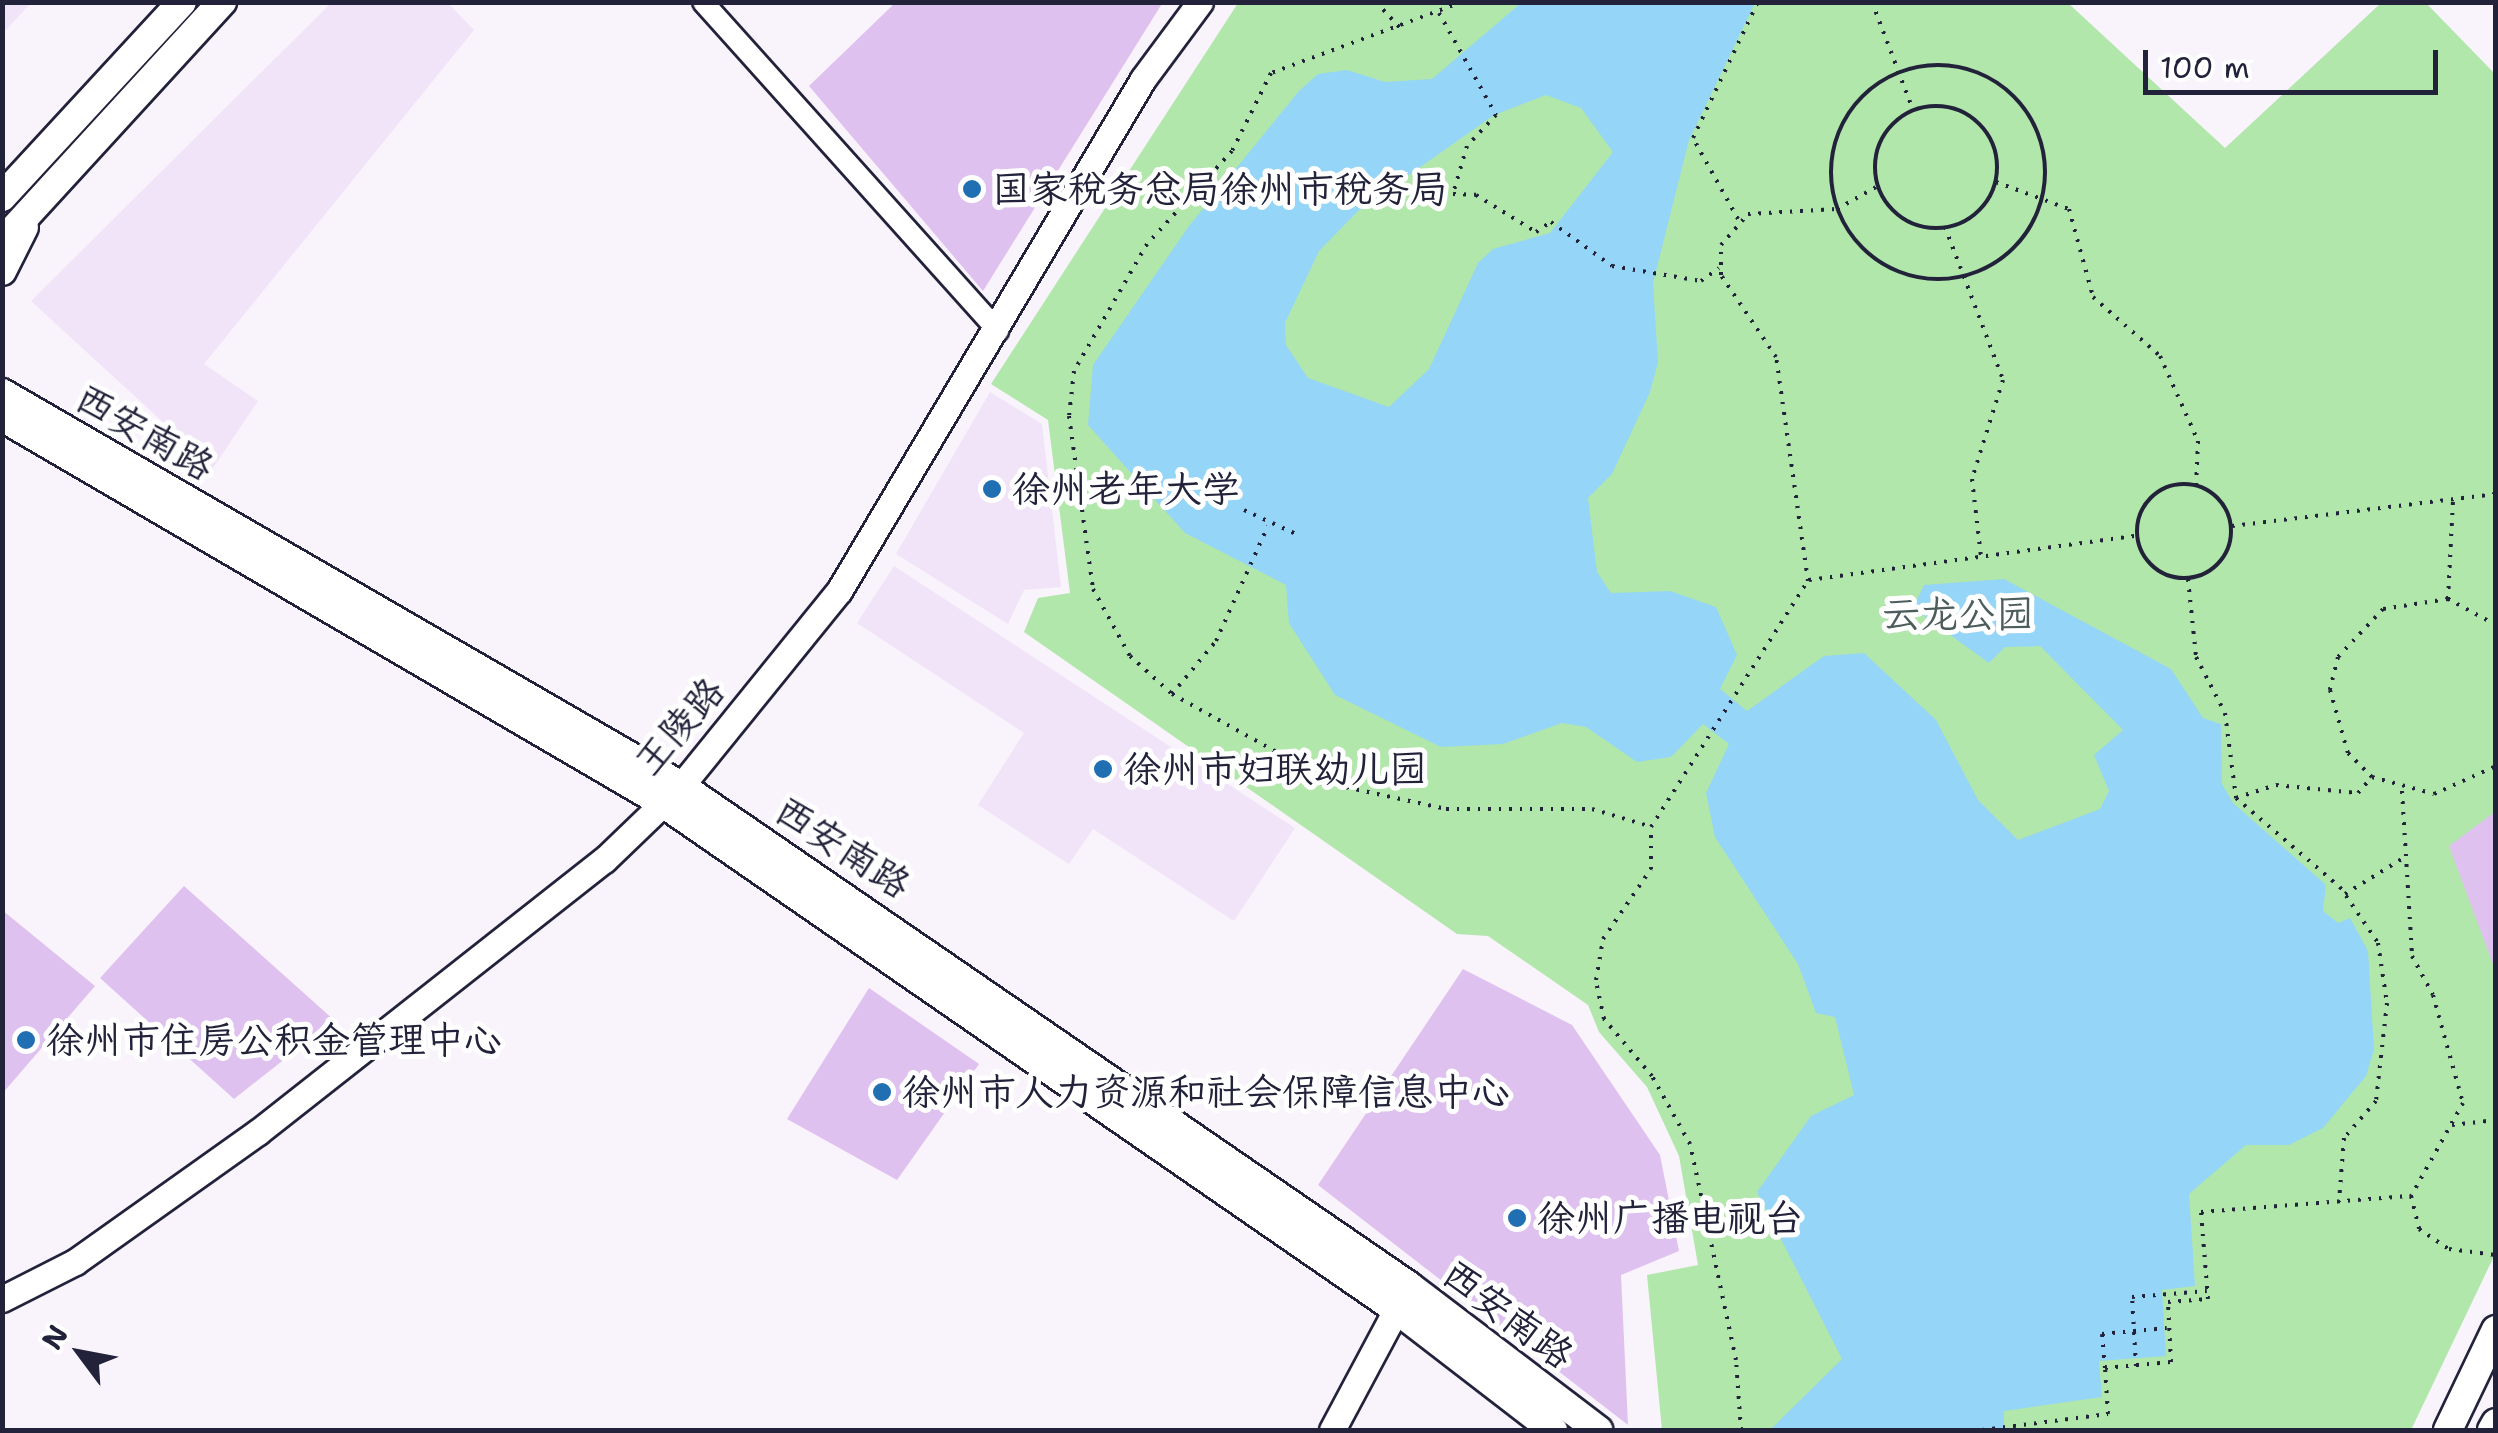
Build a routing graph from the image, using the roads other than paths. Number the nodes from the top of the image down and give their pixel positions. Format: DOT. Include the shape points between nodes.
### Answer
graph roads {
  1 [pos="182,2"];
  2 [pos="222,2"];
  3 [pos="703,2"];
  4 [pos="1200,2"];
  5 [pos="44,152"];
  6 [pos="2,179"];
  7 [pos="2,197"];
  8 [pos="36,204"];
  9 [pos="2,242"];
  10 [pos="2,271"];
  11 [pos="998,331"];
  12 [pos="2,372"];
  13 [pos="2,394"];
  14 [pos="15,412"];
  15 [pos="2,434"];
  16 [pos="53,445"];
  17 [pos="672,795"];
  18 [pos="2,1298"];
  19 [pos="1402,1298"];
  20 [pos="2496,1330"];
  21 [pos="2496,1422"];
  22 [pos="1332,1430"];
  23 [pos="1553,1430"];
  24 [pos="1598,1430"];
  25 [pos="2448,1430"];
  26 [pos="2492,1430"];
  1 -- 5 [label="main road"];
  2 -- 8 [label="main road"];
  3 -- 11 [label="street"];
  4 -- 11 [label="street, 王陵路" via="1144,79"];
  5 -- 6 [label="main road"];
  5 -- 7 [label="main road"];
  8 -- 9 [label="main road"];
  8 -- 10 [label="main road"];
  11 -- 17 [label="street, 王陵路" via="839,591"];
  12 -- 14 [label="main road"];
  13 -- 14 [label="main road, 西安南路"];
  14 -- 16 [label="main road, 西安南路"];
  14 -- 17 [label="main road, 西安南路"];
  15 -- 16 [label="main road"];
  16 -- 17 [label="main road, 西安南路"];
  17 -- 18 [label="street, 王陵路" via="258,1132 75,1262"];
  17 -- 19 [label="main road, 西安南路"];
  19 -- 22 [label="street"];
  19 -- 23 [label="main road, 西安南路"];
  19 -- 24 [label="main road, 西安南路"];
  20 -- 25 [label="main road"];
  21 -- 26 [label="main road"];
}
